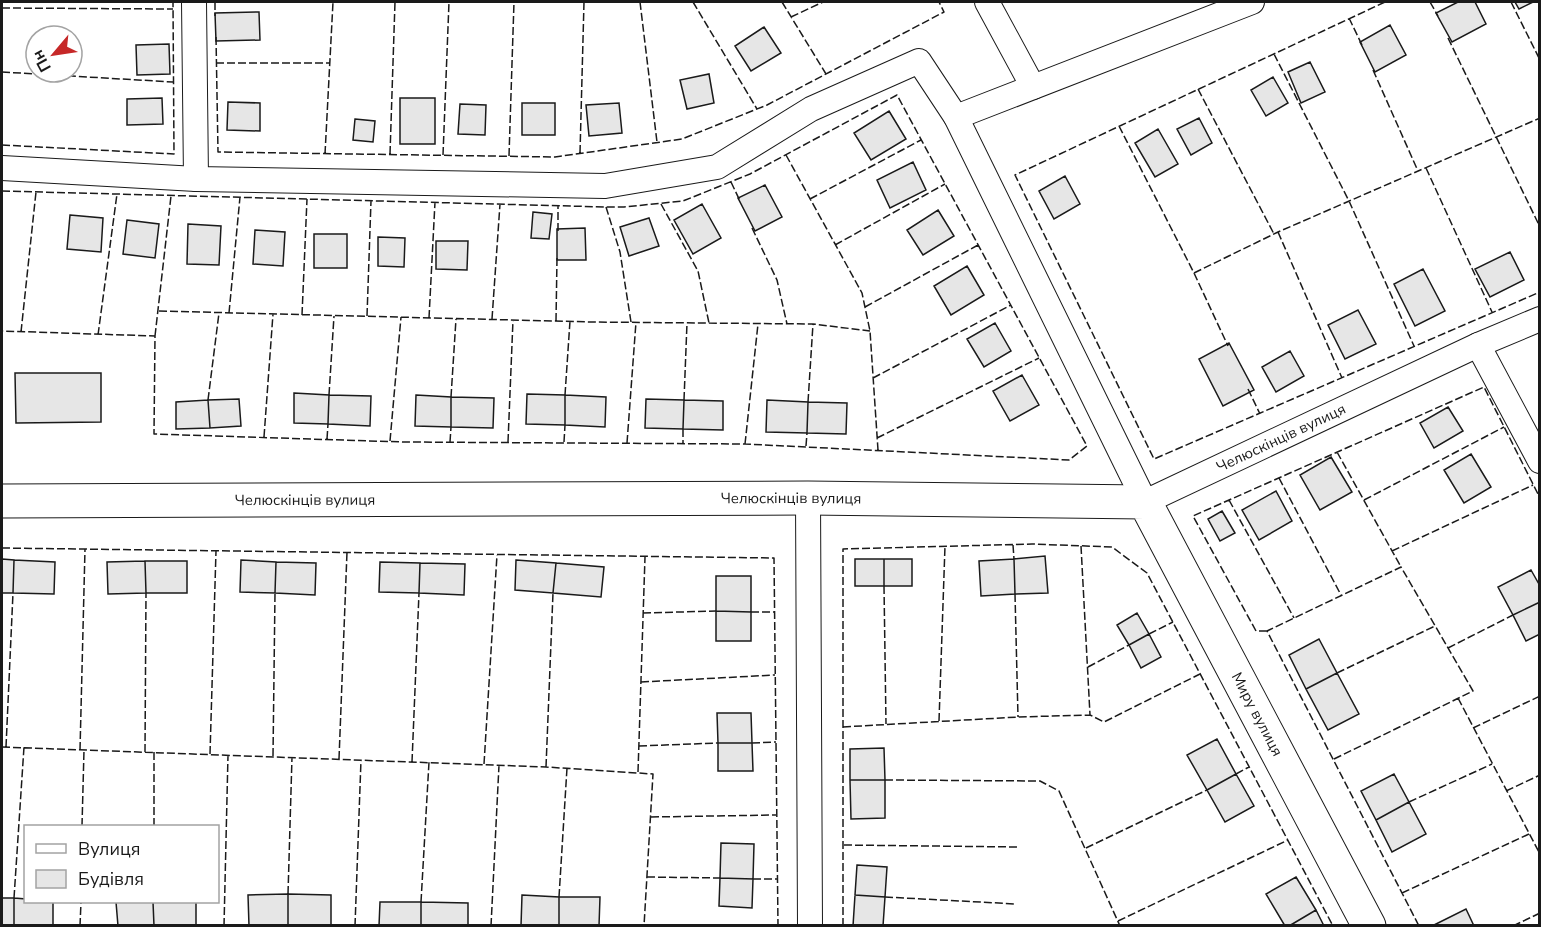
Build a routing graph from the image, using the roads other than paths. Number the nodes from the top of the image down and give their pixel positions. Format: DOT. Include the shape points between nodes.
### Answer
graph roads {
  1 [pos="194,2"];
  2 [pos="987,2"];
  3 [pos="1252,2"];
  4 [pos="1033,87"];
  5 [pos="956,117"];
  6 [pos="2,168"];
  7 [pos="196,179"];
  8 [pos="1539,320"];
  9 [pos="1478,345"];
  10 [pos="1539,460"];
  11 [pos="808,498"];
  12 [pos="2,501"];
  13 [pos="1145,501"];
  14 [pos="810,926"];
  15 [pos="1369,926"];
  1 -- 7 [label="street"];
  2 -- 4 [label="street"];
  3 -- 4 [label="street"];
  4 -- 5 [label="street"];
  5 -- 7 [label="street" via="919,61 811,109 717,167 605,186"];
  5 -- 13 [label="street"];
  6 -- 7 [label="street"];
  8 -- 9 [label="street, Челюскінців вулиця"];
  9 -- 10 [label="street"];
  9 -- 13 [label="street, Челюскінців вулиця"];
  11 -- 12 [label="main road, Челюскінців вулиця"];
  11 -- 13 [label="main road, Челюскінців вулиця"];
  11 -- 14 [label="street"];
  13 -- 15 [label="main road, Миру вулиця"];
}
